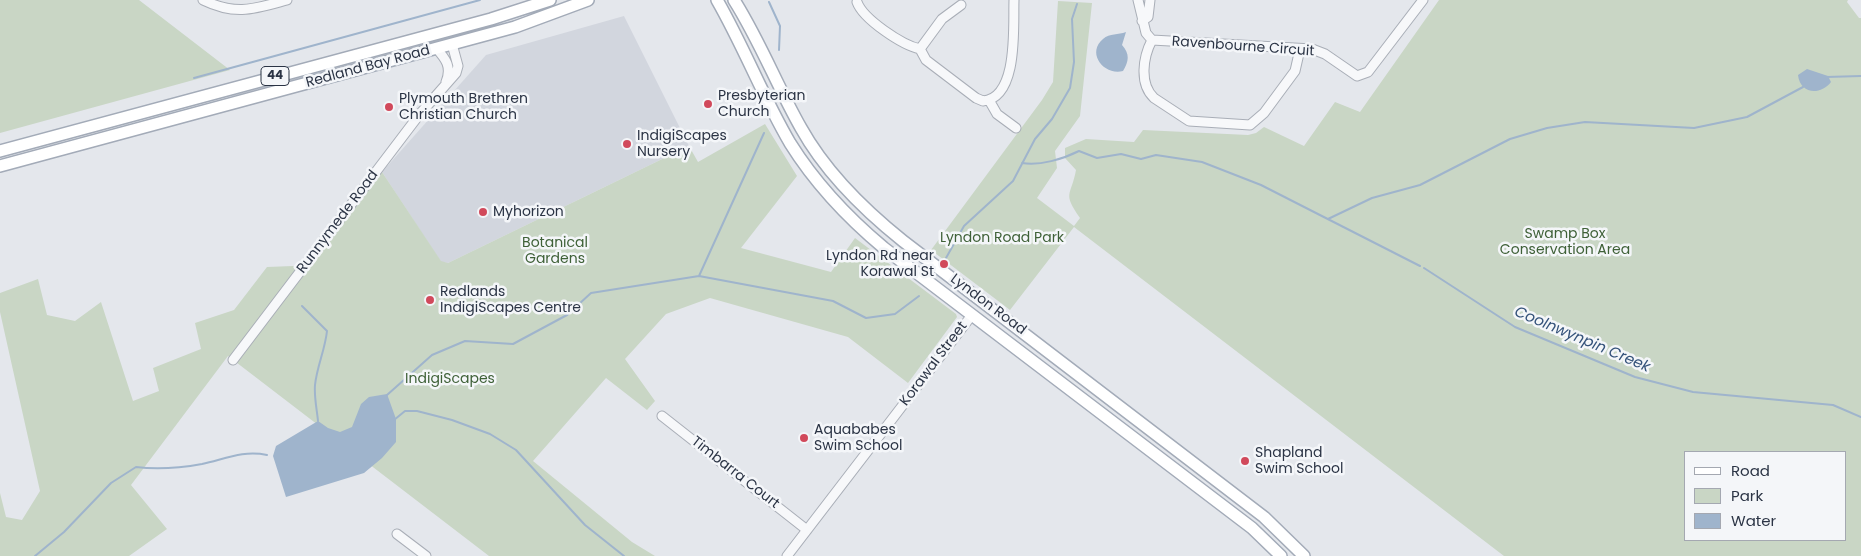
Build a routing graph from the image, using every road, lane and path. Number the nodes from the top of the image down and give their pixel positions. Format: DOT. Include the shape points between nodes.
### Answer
graph roads {
  1 [pos="203,0"];
  2 [pos="287,0"];
  3 [pos="550,0"];
  4 [pos="588,0"];
  5 [pos="717,0"];
  6 [pos="734,0"];
  7 [pos="1014,0"];
  8 [pos="1138,0"];
  9 [pos="1150,0"];
  10 [pos="1423,0"];
  11 [pos="855,1"];
  12 [pos="961,5"];
  13 [pos="1142,21"];
  14 [pos="442,32"];
  15 [pos="1152,40"];
  16 [pos="444,46"];
  17 [pos="920,49"];
  18 [pos="1300,49"];
  19 [pos="445,85"];
  20 [pos="989,100"];
  21 [pos="1016,128"];
  22 [pos="0,151"];
  23 [pos="0,166"];
  24 [pos="982,301"];
  25 [pos="972,314"];
  26 [pos="233,360"];
  27 [pos="662,416"];
  28 [pos="807,530"];
  29 [pos="397,534"];
  30 [pos="426,556"];
  31 [pos="787,556"];
  32 [pos="1281,556"];
  33 [pos="1304,556"];
  1 -- 2 [label="street" via="231,11 251,10"];
  3 -- 14 [label="main road, Redland Bay Road / 44"];
  4 -- 16 [label="main road, Redland Bay Road / 44" via="534,21"];
  5 -- 25 [label="main road, Lyndon Road" via="776,118 813,176 869,236"];
  6 -- 24 [label="main road, Lyndon Road" via="758,40 802,129 843,186 887,228"];
  7 -- 20 [label="street" via="1010,73"];
  8 -- 13 [label="street, Ravenbourne Circuit"];
  9 -- 13 [label="street" via="1148,17"];
  10 -- 18 [label="street, Ravenbourne Circuit" via="1365,75 1355,75 1319,51"];
  11 -- 17 [label="street" via="863,12 904,44"];
  12 -- 17 [label="street" via="942,19"];
  13 -- 15 [label="street, Ravenbourne Circuit"];
  14 -- 16 [label="main road"];
  14 -- 22 [label="main road, Redland Bay Road / 44"];
  15 -- 18 [label="street, Ravenbourne Circuit"];
  15 -- 18 [label="street" via="1146,55 1144,81 1154,98 1189,121 1243,126 1256,122 1264,113 1295,70"];
  16 -- 19 [label="street" via="450,69"];
  16 -- 19 [label="street, Runnymede Road" via="458,66"];
  16 -- 23 [label="main road, Redland Bay Road / 44"];
  17 -- 20 [label="street" via="926,60 976,98"];
  19 -- 26 [label="street, Runnymede Road"];
  20 -- 21 [label="street" via="996,114"];
  24 -- 25 [label="main road"];
  24 -- 33 [label="main road, Lyndon Road" via="1264,517"];
  25 -- 28 [label="street, Korawal Street"];
  25 -- 32 [label="main road, Lyndon Road" via="1252,528"];
  27 -- 28 [label="street, Timbarra Court"];
  28 -- 31 [label="street, Korawal Street"];
  29 -- 30 [label="street"];
}
